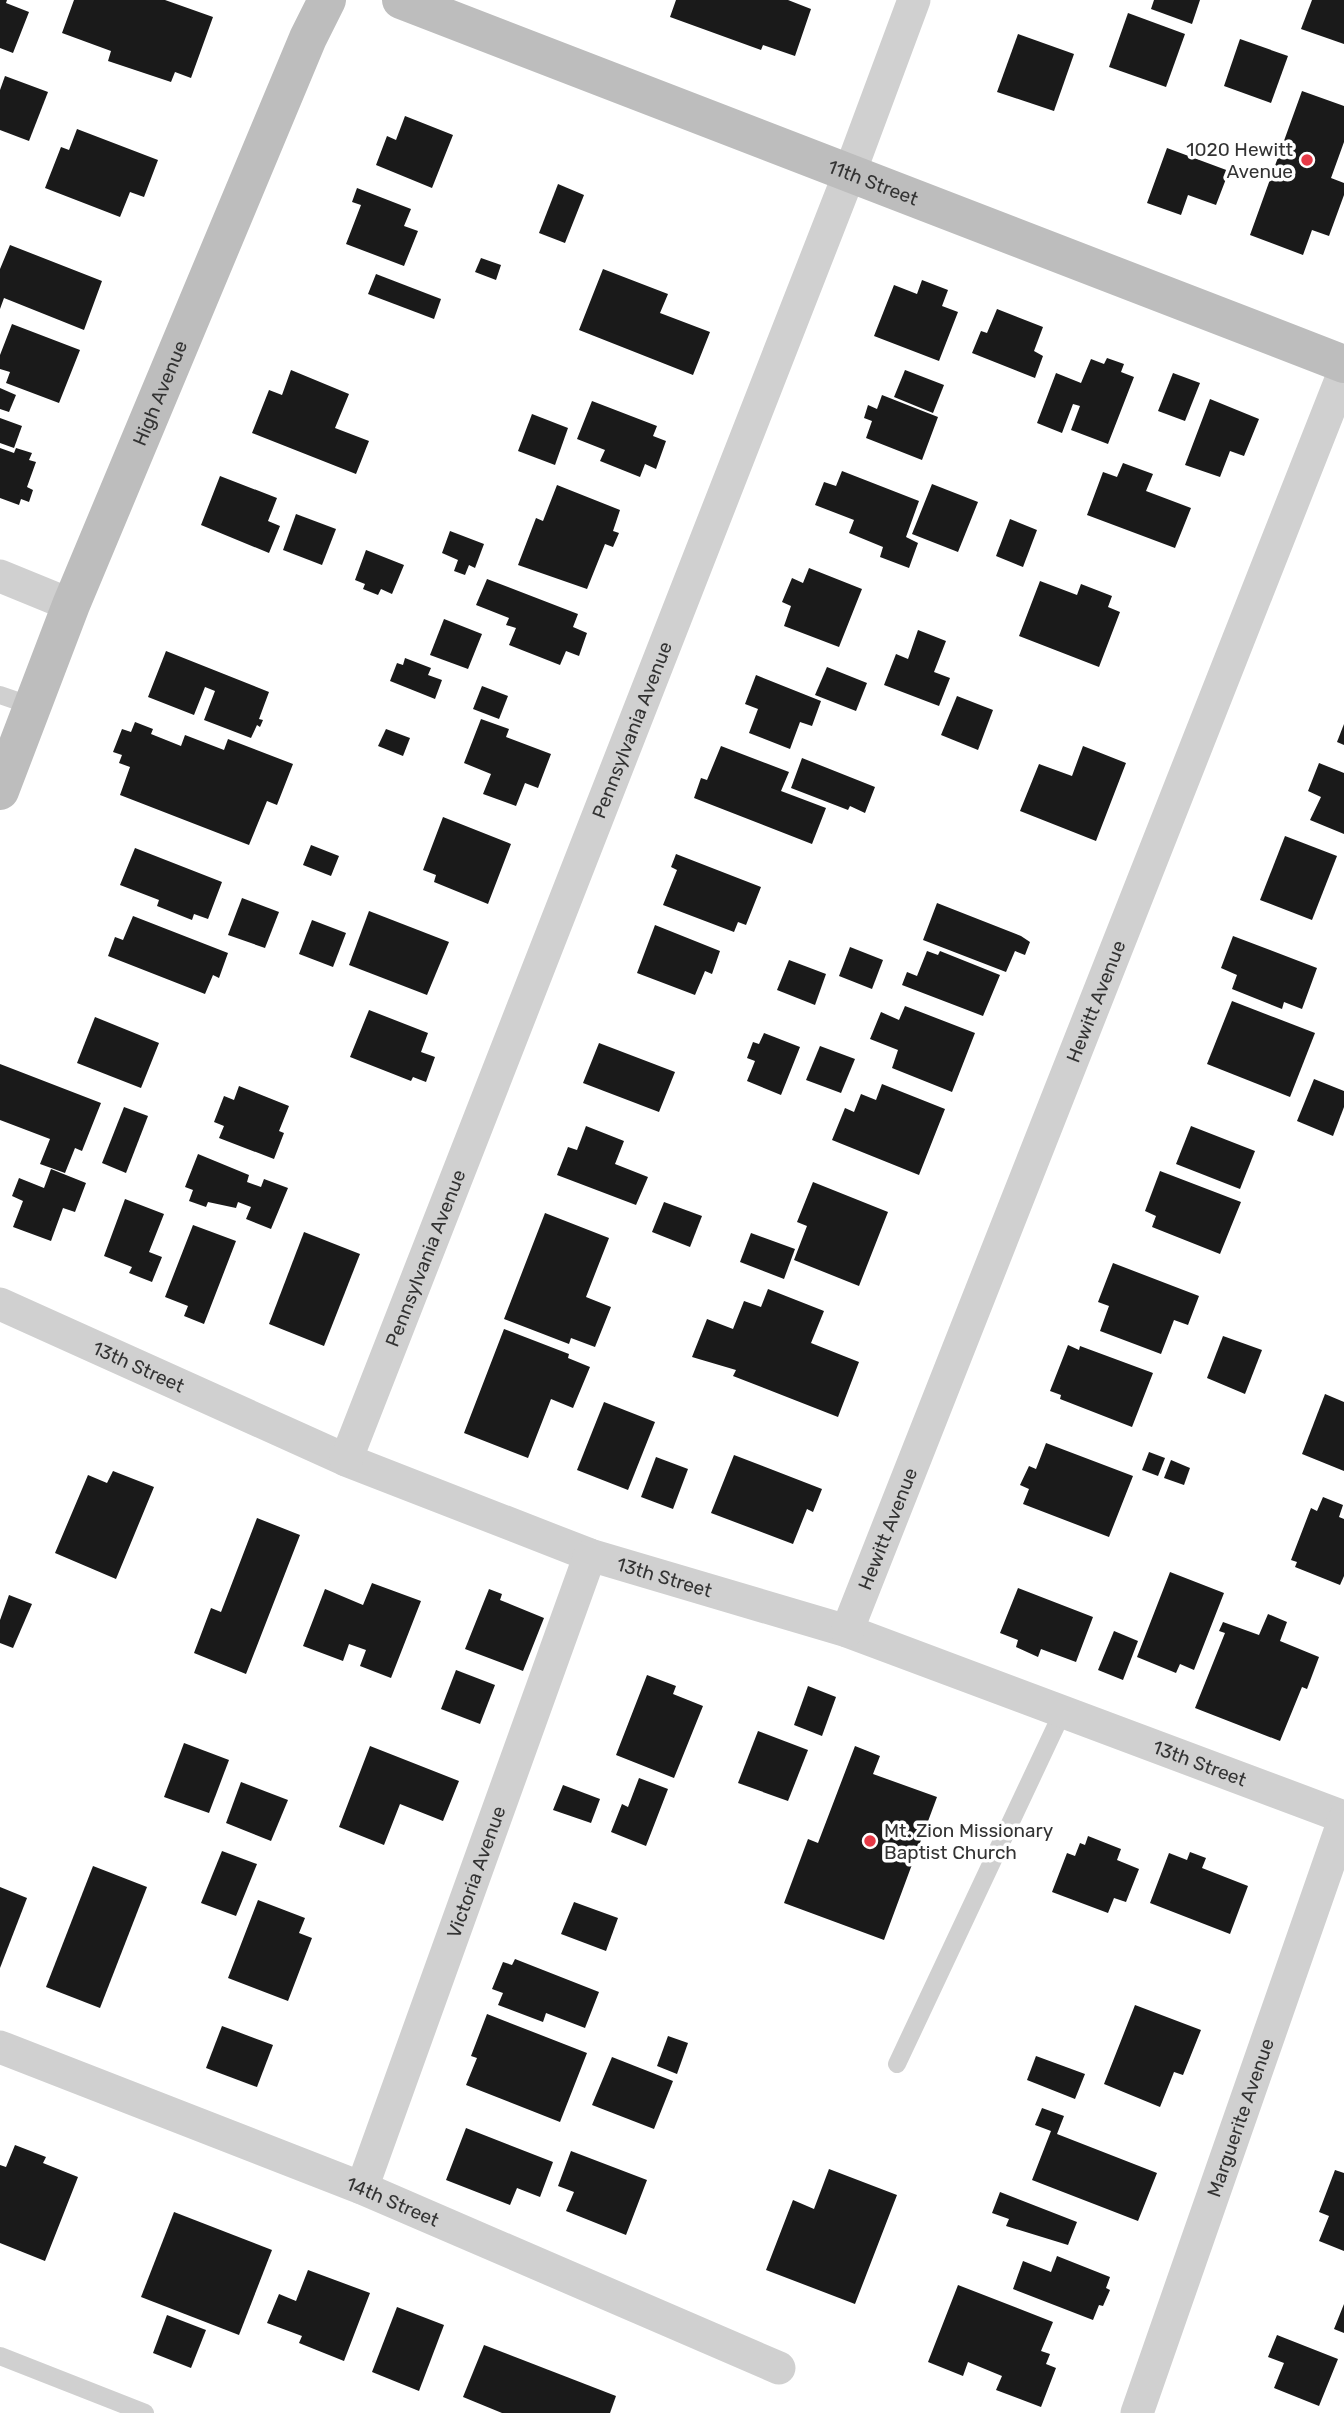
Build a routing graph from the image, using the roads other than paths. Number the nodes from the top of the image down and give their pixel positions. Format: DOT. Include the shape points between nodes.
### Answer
graph roads {
  1 [pos="327,0"];
  2 [pos="401,0"];
  3 [pos="914,0"];
  4 [pos="850,172"];
  5 [pos="1344,364"];
  6 [pos="1344,372"];
  7 [pos="0,576"];
  8 [pos="71,604"];
  9 [pos="16,700"];
  10 [pos="0,791"];
  11 [pos="0,1304"];
  12 [pos="346,1460"];
  13 [pos="590,1555"];
  14 [pos="847,1631"];
  15 [pos="1063,1711"];
  16 [pos="1344,1819"];
  17 [pos="0,2047"];
  18 [pos="897,2064"];
  19 [pos="362,2188"];
  20 [pos="0,2356"];
  21 [pos="779,2368"];
  22 [pos="145,2413"];
  23 [pos="1137,2413"];
  1 -- 8 [label="main road, High Avenue"];
  2 -- 4 [label="main road, 11th Street"];
  3 -- 4 [label="street, Pennsylvania Avenue"];
  4 -- 5 [label="main road, 11th Street"];
  4 -- 12 [label="street, Pennsylvania Avenue"];
  6 -- 14 [label="street, Hewitt Avenue"];
  7 -- 8 [label="street"];
  8 -- 9 [label="main road, High Avenue"];
  9 -- 10 [label="main road, High Avenue"];
  11 -- 12 [label="street, 13th Street"];
  12 -- 13 [label="street, 13th Street"];
  13 -- 14 [label="street, 13th Street"];
  13 -- 19 [label="street, Victoria Avenue"];
  14 -- 15 [label="street, 13th Street"];
  15 -- 16 [label="street, 13th Street"];
  15 -- 18 [label="lane"];
  16 -- 23 [label="street, Marguerite Avenue"];
  17 -- 19 [label="street, 14th Street"];
  19 -- 21 [label="street, 14th Street"];
  20 -- 22 [label="lane"];
}
